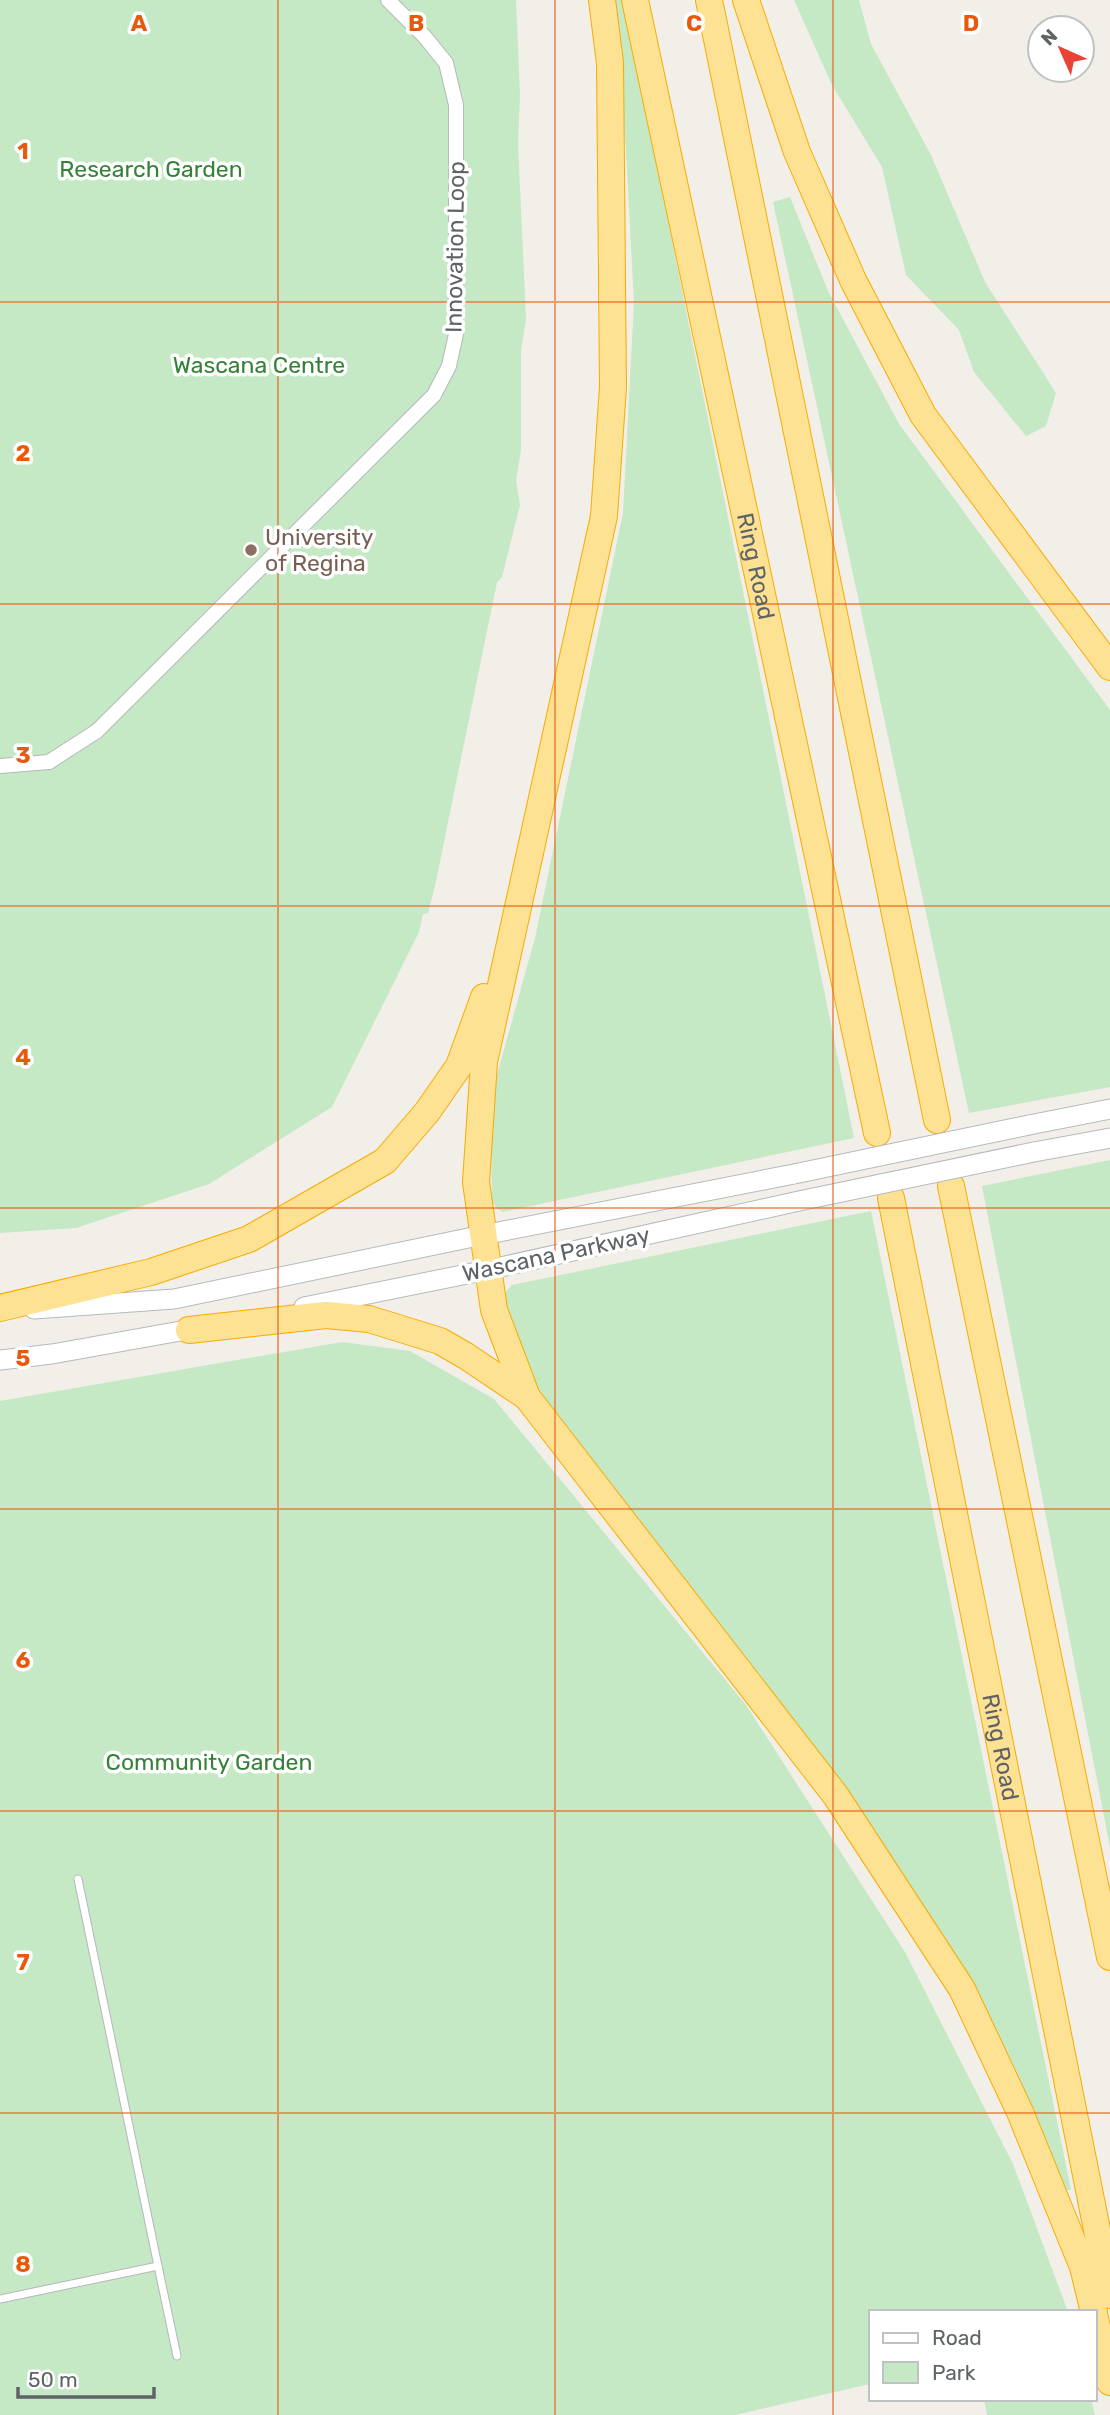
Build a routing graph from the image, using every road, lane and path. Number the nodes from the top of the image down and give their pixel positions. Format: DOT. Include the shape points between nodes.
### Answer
graph roads {
  1 [pos="388,0"];
  2 [pos="602,0"];
  3 [pos="635,0"];
  4 [pos="709,0"];
  5 [pos="746,0"];
  6 [pos="1110,667"];
  7 [pos="0,766"];
  8 [pos="519,903"];
  9 [pos="1110,1109"];
  10 [pos="937,1120"];
  11 [pos="877,1133"];
  12 [pos="1110,1138"];
  13 [pos="951,1186"];
  14 [pos="891,1198"];
  15 [pos="483,1235"];
  16 [pos="487,1270"];
  17 [pos="0,1310"];
  18 [pos="189,1330"];
  19 [pos="0,1360"];
  20 [pos="527,1397"];
  21 [pos="78,1879"];
  22 [pos="1110,1957"];
  23 [pos="158,2266"];
  24 [pos="1110,2295"];
  25 [pos="0,2299"];
  26 [pos="1093,2310"];
  27 [pos="1096,2322"];
  28 [pos="177,2356"];
  29 [pos="1110,2382"];
  1 -- 7 [label="street, Innovation Loop" via="446,63 456,105 456,334 449,366 434,395 97,731 49,762"];
  2 -- 8 [label="highway" via="610,63 613,387 604,516"];
  3 -- 11 [label="highway, Ring Road"];
  4 -- 10 [label="highway"];
  5 -- 6 [label="highway" via="803,164 853,279 923,415"];
  8 -- 15 [label="highway" via="484,1062 476,1182"];
  8 -- 17 [label="highway" via="459,1066 384,1161 249,1239 151,1272"];
  9 -- 15 [label="main road, Wascana Parkway, bridge"];
  12 -- 16 [label="main road, Wascana Parkway, bridge"];
  13 -- 22 [label="highway"];
  14 -- 24 [label="highway, Ring Road"];
  15 -- 16 [label="highway"];
  15 -- 17 [label="main road, Wascana Parkway" via="174,1299"];
  16 -- 18 [label="main road, Wascana Parkway"];
  16 -- 20 [label="highway" via="494,1310"];
  18 -- 19 [label="main road, Wascana Parkway"];
  18 -- 20 [label="highway" via="326,1315 369,1319 440,1342"];
  20 -- 26 [label="highway" via="836,1796 962,1989 1020,2112 1078,2254"];
  21 -- 23 [label="lane"];
  23 -- 25 [label="lane"];
  23 -- 28 [label="lane"];
  27 -- 29 [label="highway"];
}
